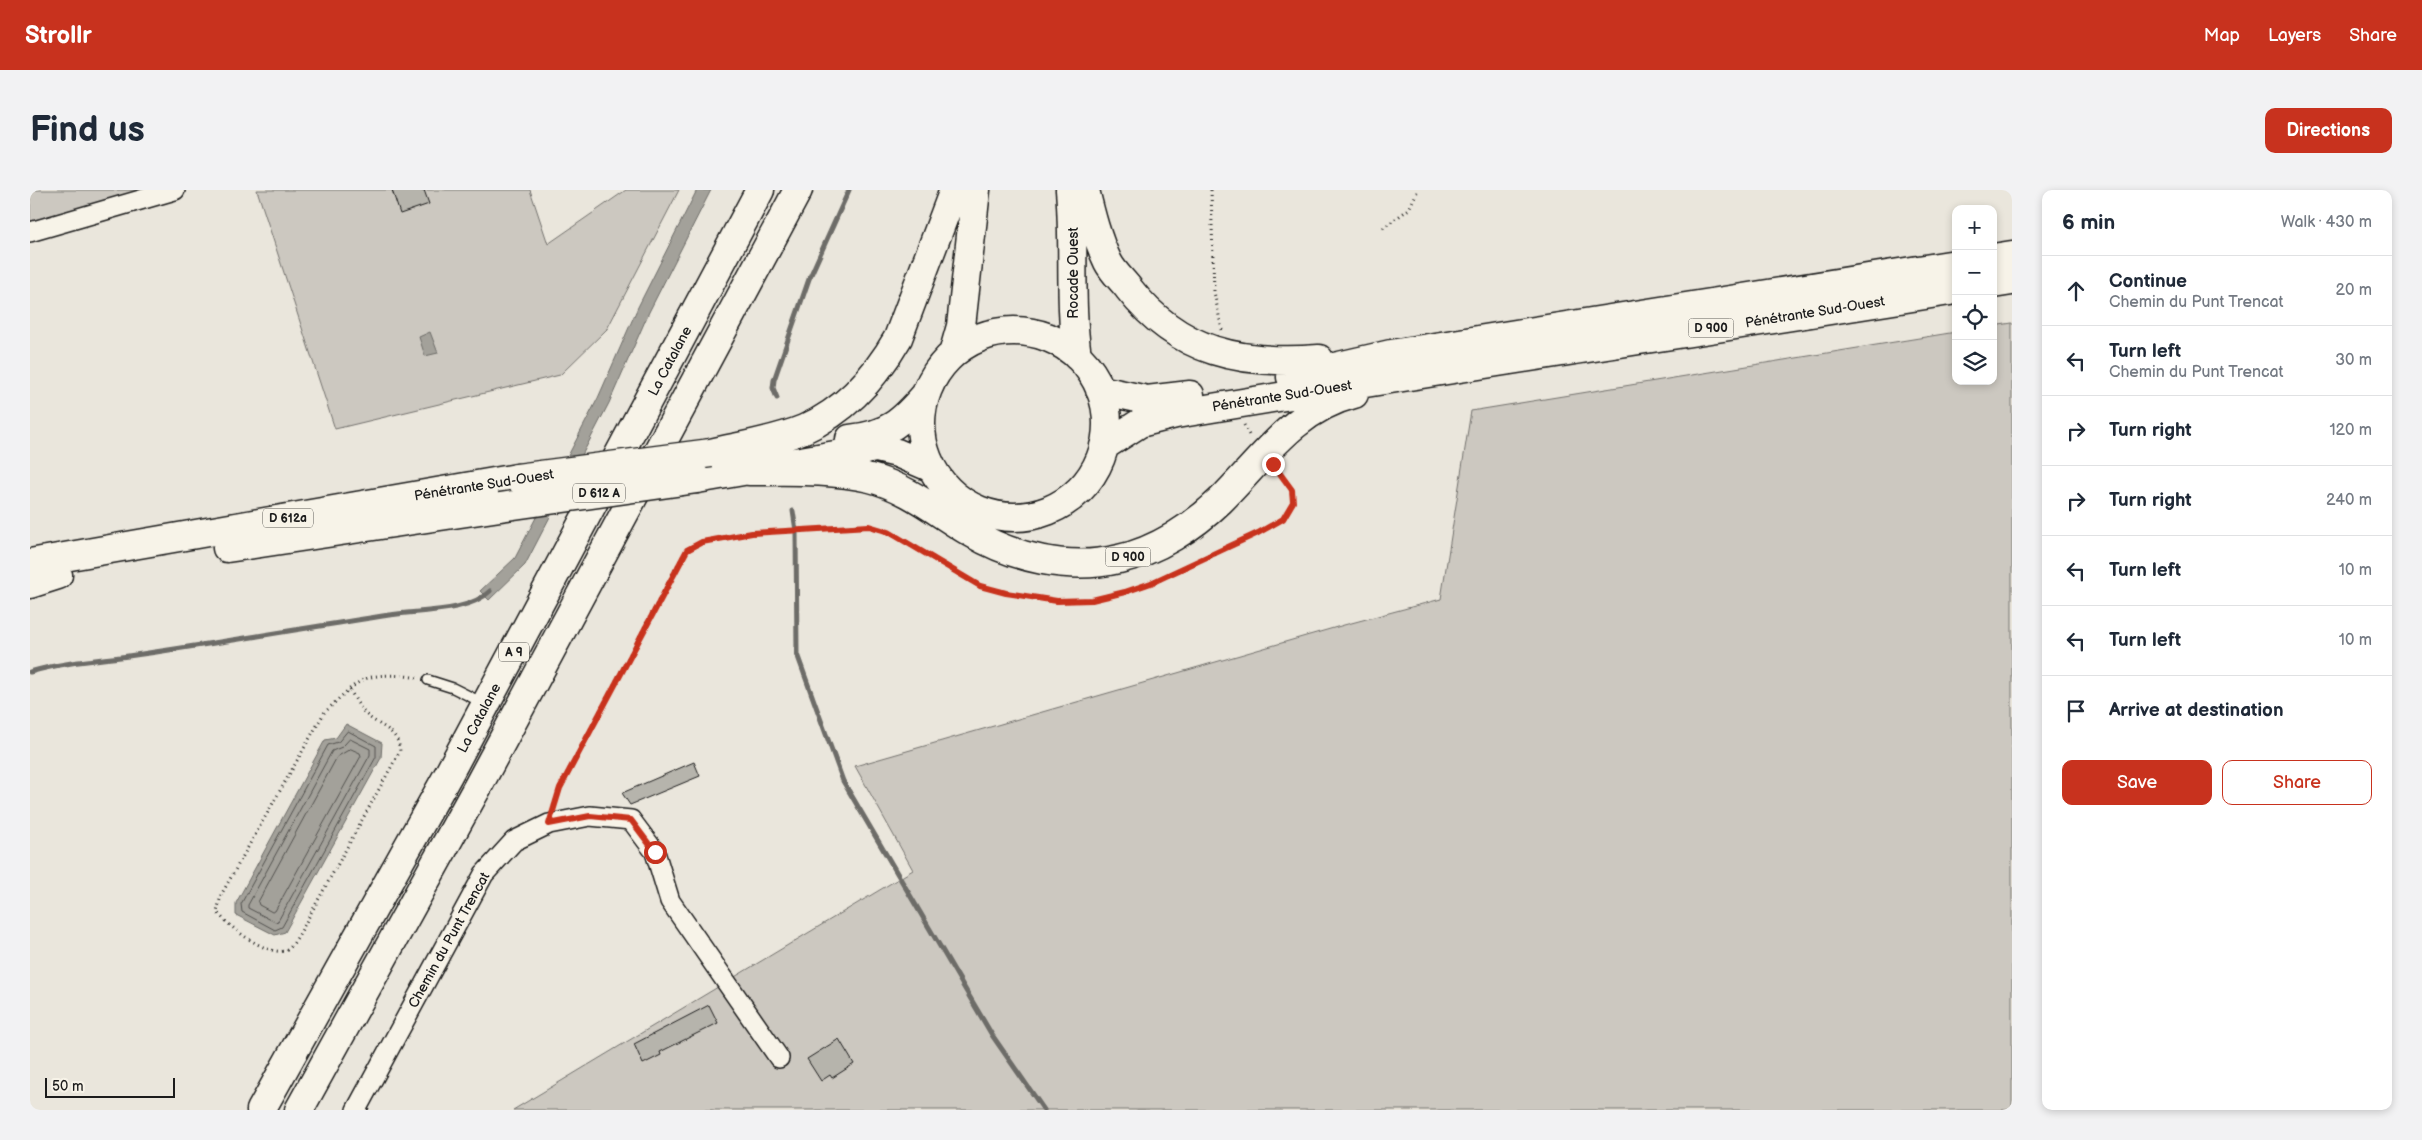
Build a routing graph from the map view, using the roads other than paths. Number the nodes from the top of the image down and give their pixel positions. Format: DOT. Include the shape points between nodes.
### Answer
graph roads {
  1 [pos="174,190"];
  2 [pos="760,190"];
  3 [pos="798,190"];
  4 [pos="954,190"];
  5 [pos="976,190"];
  6 [pos="1070,190"];
  7 [pos="1085,190"];
  8 [pos="30,232"];
  9 [pos="2012,255"];
  10 [pos="1997,257"];
  11 [pos="1952,265"];
  12 [pos="2012,281"];
  13 [pos="1997,283"];
  14 [pos="1952,291"];
  15 [pos="953,354"];
  16 [pos="1391,354"];
  17 [pos="1077,356"];
  18 [pos="1467,365"];
  19 [pos="1100,390"];
  20 [pos="926,394"];
  21 [pos="1104,446"];
  22 [pos="711,453"];
  23 [pos="932,468"];
  24 [pos="749,471"];
  25 [pos="517,478"];
  26 [pos="500,507"];
  27 [pos="30,555"];
  28 [pos="30,563"];
  29 [pos="59,567"];
  30 [pos="30,579"];
  31 [pos="30,584"];
  32 [pos="428,680"];
  33 [pos="486,704"];
  34 [pos="779,1058"];
  35 [pos="261,1110"];
  36 [pos="299,1110"];
  37 [pos="356,1110"];
  1 -- 8 [label="street"];
  2 -- 33 [label="highway, La Catalane / A 9"];
  3 -- 36 [label="highway, A 9" via="477,788"];
  4 -- 22 [label="highway" via="898,338 868,382 833,413 803,429"];
  5 -- 15 [label="highway, Rocade Ouest" via="961,326"];
  6 -- 17 [label="highway, Rocade Ouest" via="1072,324"];
  7 -- 16 [label="highway" via="1109,264 1136,298 1167,328 1206,349 1255,360 1298,361"];
  9 -- 10 [label="highway"];
  11 -- 16 [label="highway"];
  12 -- 13 [label="highway"];
  14 -- 18 [label="highway, Pénétrante Sud-Ouest / D 900"];
  15 -- 17 [label="highway, Rocade Ouest" via="982,336 1015,331 1048,338"];
  15 -- 20 [label="highway, Rocade Ouest" via="941,365"];
  16 -- 19 [label="highway" via="1208,394 1147,400"];
  17 -- 19 [label="highway, Rocade Ouest"];
  18 -- 21 [label="highway, Pénétrante Sud-Ouest / D 900" via="1140,422"];
  18 -- 24 [label="highway, Pénétrante Sud-Ouest / D 900" via="1342,397 1325,406 1297,422 1220,501 1190,526 1144,552 1118,560 1049,562 1010,552 970,533 905,492 871,478 811,471"];
  19 -- 21 [label="highway, Rocade Ouest" via="1106,408"];
  20 -- 22 [label="highway, Pénétrante Sud-Ouest" via="905,419 884,431 860,438"];
  20 -- 23 [label="highway, Rocade Ouest" via="921,432"];
  21 -- 23 [label="highway, Rocade Ouest" via="1097,466 1072,497 1036,514 1016,517 976,509 944,485"];
  22 -- 25 [label="highway, Pénétrante Sud-Ouest / D 612 A, bridge"];
  23 -- 24 [label="highway, Pénétrante Sud-Ouest" via="876,448"];
  24 -- 26 [label="highway, Pénétrante Sud-Ouest / D 612 A, bridge"];
  25 -- 29 [label="highway, Pénétrante Sud-Ouest / D 612a"];
  26 -- 29 [label="highway, Pénétrante Sud-Ouest / D 612a"];
  27 -- 29 [label="highway"];
  28 -- 29 [label="highway, Pénétrante Sud-Ouest / D 612a"];
  29 -- 30 [label="highway, Pénétrante Sud-Ouest / D 612a"];
  29 -- 31 [label="highway"];
  32 -- 33 [label="lane"];
  33 -- 35 [label="highway, La Catalane / A 9"];
  34 -- 37 [label="street, Chemin du Punt Trencat" via="670,900 655,852 631,820 590,816 549,824 514,841 484,874"];
}
